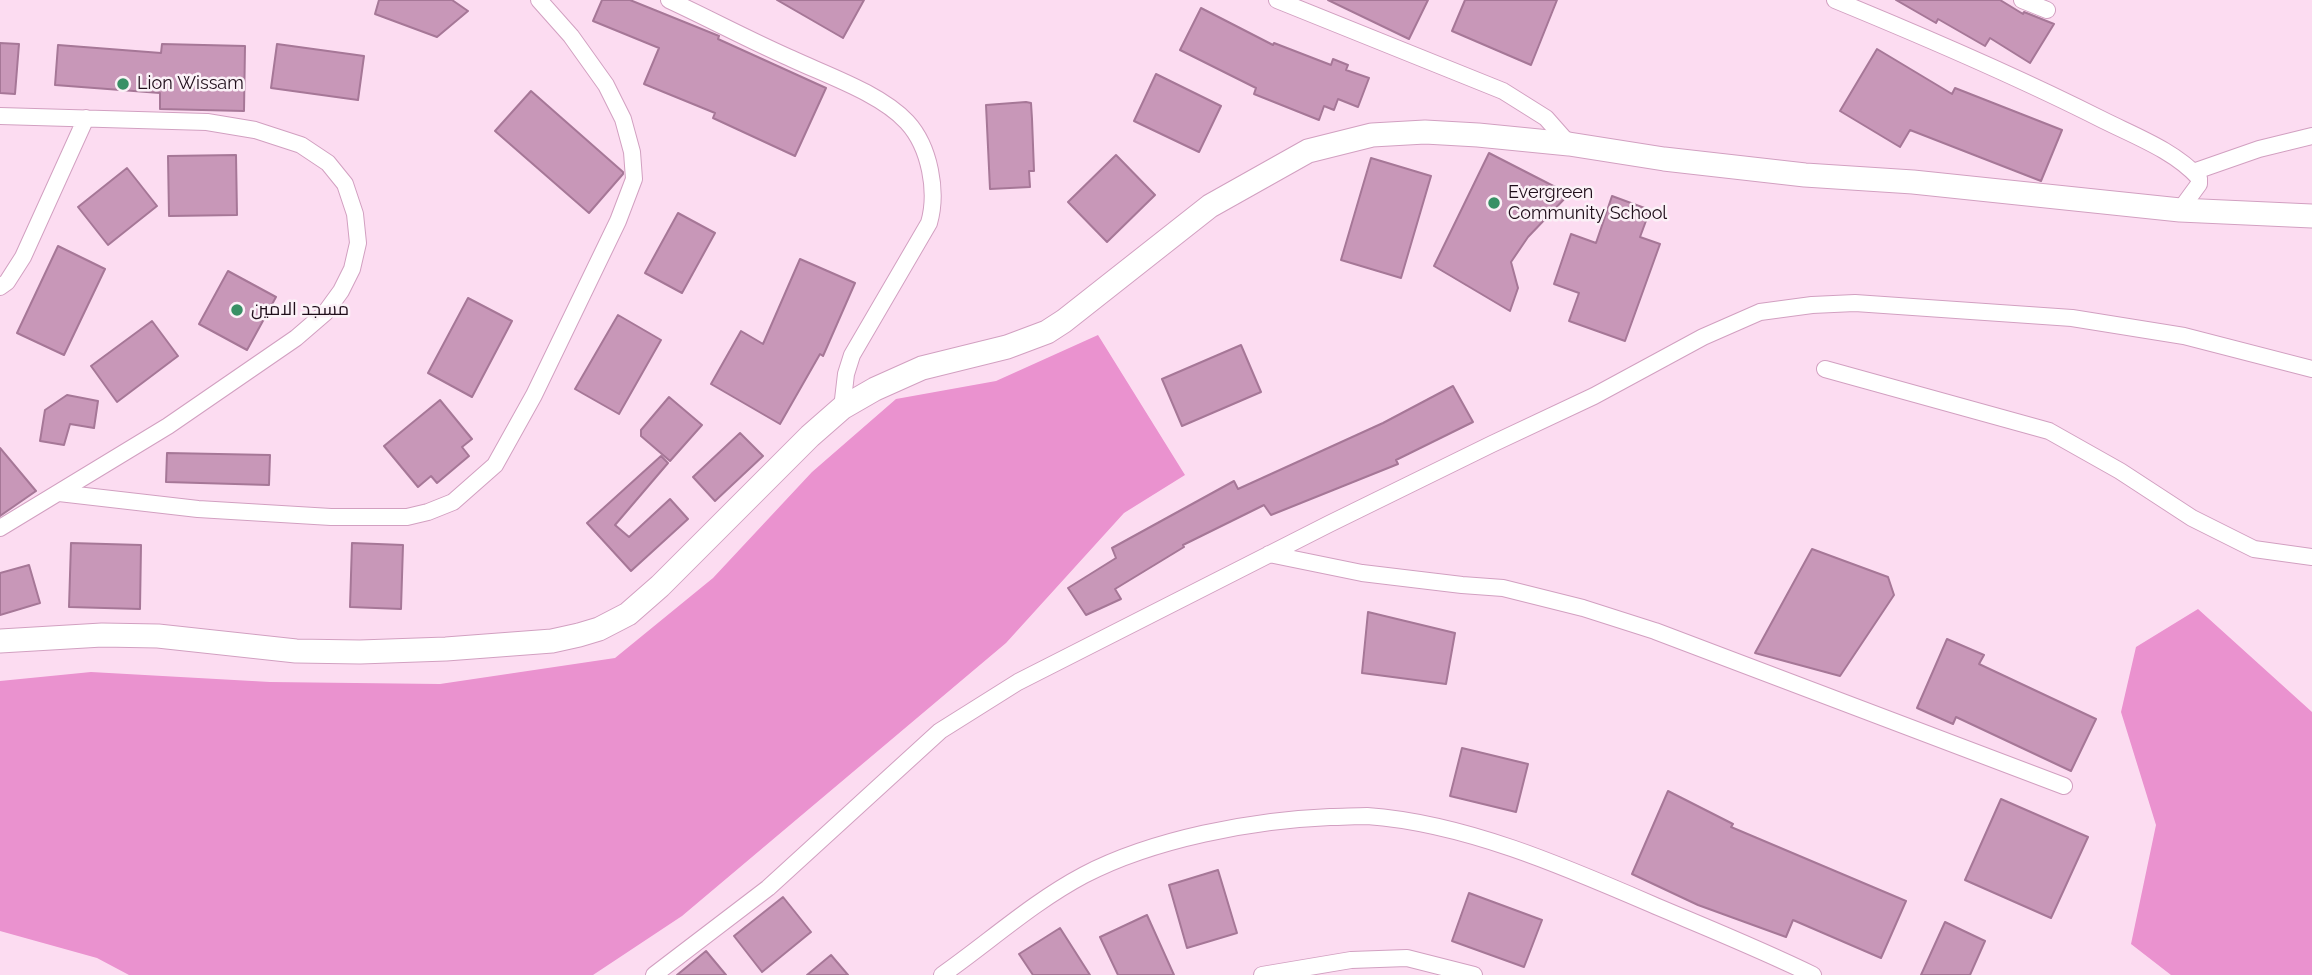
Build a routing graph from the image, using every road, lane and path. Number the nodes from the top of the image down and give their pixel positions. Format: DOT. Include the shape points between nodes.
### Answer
graph roads {
  1 [pos="539,0"];
  2 [pos="669,0"];
  3 [pos="1277,0"];
  4 [pos="1835,0"];
  5 [pos="2022,0"];
  6 [pos="1874,8"];
  7 [pos="2047,10"];
  8 [pos="0,116"];
  9 [pos="86,118"];
  10 [pos="2312,136"];
  11 [pos="1569,144"];
  12 [pos="2193,172"];
  13 [pos="2180,210"];
  14 [pos="2312,216"];
  15 [pos="0,287"];
  16 [pos="1825,369"];
  17 [pos="2312,369"];
  18 [pos="842,408"];
  19 [pos="59,493"];
  20 [pos="0,528"];
  21 [pos="1269,554"];
  22 [pos="2312,557"];
  23 [pos="0,641"];
  24 [pos="2064,786"];
  25 [pos="1783,968"];
  26 [pos="654,975"];
  27 [pos="942,975"];
  28 [pos="1262,975"];
  29 [pos="1474,975"];
  30 [pos="1813,975"];
  1 -- 19 [label="street" via="606,85 632,152 634,179 534,395 495,465 453,502 407,517 198,509"];
  2 -- 18 [label="street" via="890,107 908,123 924,150 932,189 929,223 852,355"];
  3 -- 11 [label="street" via="1503,91 1546,118"];
  4 -- 6 [label="street"];
  5 -- 7 [label="street"];
  6 -- 12 [label="street" via="2149,144"];
  8 -- 9 [label="street"];
  9 -- 15 [label="street" via="23,257"];
  9 -- 19 [label="street" via="207,122 255,130 301,145 328,163 345,184 358,243 341,291 325,313 296,338 168,426"];
  10 -- 12 [label="street"];
  11 -- 13 [label="street" via="1805,175"];
  11 -- 18 [label="street" via="1425,132 1372,135 1308,151 1210,206 1047,332 922,368"];
  12 -- 13 [label="street" via="2200,181"];
  13 -- 14 [label="street"];
  16 -- 22 [label="street" via="2049,431 2192,519 2254,549"];
  17 -- 21 [label="street" via="2184,336 2072,318 1854,303 1760,312"];
  18 -- 23 [label="street" via="628,614 579,635 552,641 360,652 296,651 158,636"];
  19 -- 20 [label="street"];
  21 -- 24 [label="street" via="1362,572 1503,588 1604,614"];
  21 -- 26 [label="street" via="1018,682 940,731 768,888"];
  25 -- 27 [label="street" via="1611,886 1505,845 1366,816 1237,826 1128,856 1063,887"];
  25 -- 30 [label="street"];
  28 -- 29 [label="street" via="1351,960 1407,958"];
}
